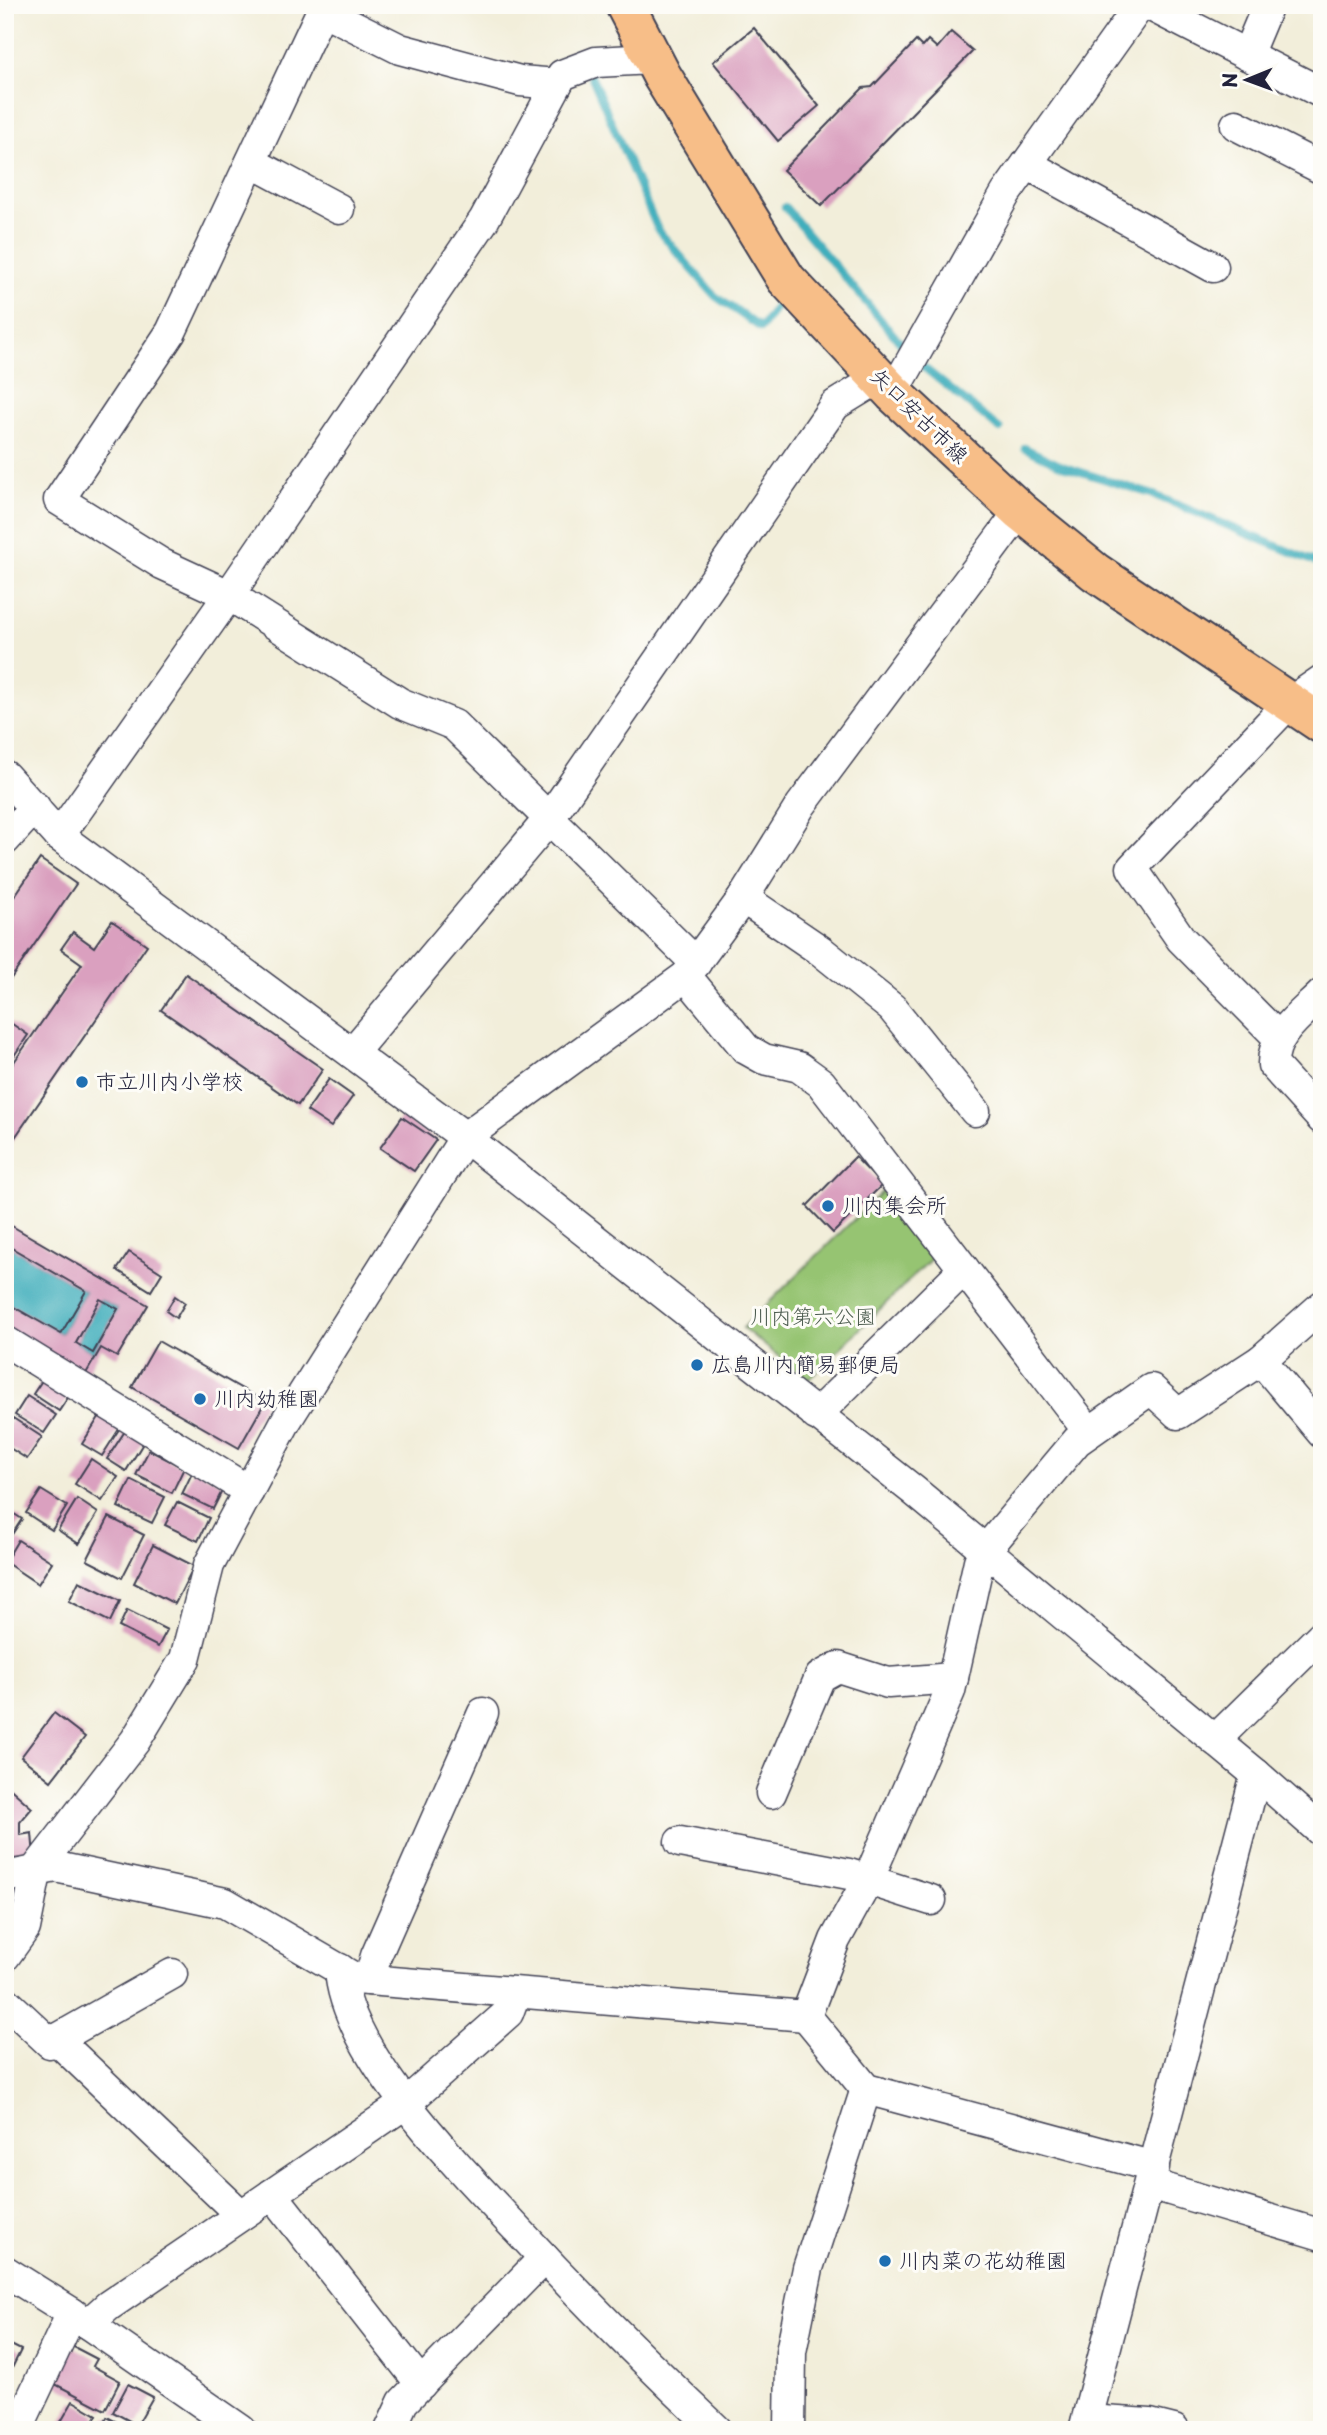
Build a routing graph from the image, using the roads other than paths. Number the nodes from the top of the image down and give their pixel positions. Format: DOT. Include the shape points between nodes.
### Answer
graph roads {
  1 [pos="625,5"];
  2 [pos="1140,5"];
  3 [pos="1149,5"];
  4 [pos="1268,5"];
  5 [pos="1247,55"];
  6 [pos="652,59"];
  7 [pos="557,84"];
  8 [pos="1322,93"];
  9 [pos="1236,125"];
  10 [pos="250,162"];
  11 [pos="1027,164"];
  12 [pos="1322,169"];
  13 [pos="338,209"];
  14 [pos="1213,267"];
  15 [pos="886,385"];
  16 [pos="1020,511"];
  17 [pos="229,595"];
  18 [pos="1322,680"];
  19 [pos="1290,702"];
  20 [pos="1322,724"];
  21 [pos="5,776"];
  22 [pos="35,807"];
  23 [pos="549,819"];
  24 [pos="59,835"];
  25 [pos="5,840"];
  26 [pos="743,898"];
  27 [pos="691,969"];
  28 [pos="1322,994"];
  29 [pos="1279,1038"];
  30 [pos="352,1053"];
  31 [pos="975,1111"];
  32 [pos="1322,1119"];
  33 [pos="465,1136"];
  34 [pos="964,1269"];
  35 [pos="1322,1306"];
  36 [pos="5,1341"];
  37 [pos="1261,1360"];
  38 [pos="816,1415"];
  39 [pos="1088,1432"];
  40 [pos="1322,1433"];
  41 [pos="249,1491"];
  42 [pos="985,1551"];
  43 [pos="1322,1635"];
  44 [pos="953,1678"];
  45 [pos="483,1713"];
  46 [pos="1215,1740"];
  47 [pos="1256,1774"];
  48 [pos="771,1793"];
  49 [pos="1322,1832"];
  50 [pos="680,1842"];
  51 [pos="37,1868"];
  52 [pos="5,1877"];
  53 [pos="868,1880"];
  54 [pos="931,1900"];
  55 [pos="5,1956"];
  56 [pos="340,1969"];
  57 [pos="172,1974"];
  58 [pos="369,1980"];
  59 [pos="514,1994"];
  60 [pos="5,2001"];
  61 [pos="806,2016"];
  62 [pos="56,2039"];
  63 [pos="866,2089"];
  64 [pos="405,2103"];
  65 [pos="1152,2175"];
  66 [pos="272,2194"];
  67 [pos="241,2215"];
  68 [pos="1322,2235"];
  69 [pos="544,2258"];
  70 [pos="5,2271"];
  71 [pos="80,2319"];
  72 [pos="421,2384"];
  73 [pos="1086,2425"];
  74 [pos="17,2430"];
  75 [pos="241,2430"];
  76 [pos="390,2430"];
  77 [pos="717,2430"];
  78 [pos="790,2430"];
  79 [pos="1174,2430"];
  1 -- 6 [label="main road, 矢口安古市線"];
  2 -- 11 [label="street"];
  3 -- 5 [label="street"];
  4 -- 5 [label="street"];
  5 -- 8 [label="street"];
  6 -- 7 [label="street" via="596,62 562,75"];
  6 -- 15 [label="main road, 矢口安古市線" via="786,279"];
  7 -- 10 [label="street" via="520,81 400,49 322,10"];
  7 -- 17 [label="street" via="484,220"];
  9 -- 12 [label="street"];
  10 -- 13 [label="street"];
  10 -- 17 [label="street" via="171,332 59,500 162,564"];
  11 -- 14 [label="street"];
  11 -- 15 [label="street"];
  15 -- 16 [label="main road, 矢口安古市線"];
  15 -- 23 [label="street" via="835,405"];
  16 -- 19 [label="main road, 矢口安古市線" via="1095,572"];
  16 -- 26 [label="street" via="801,805"];
  17 -- 23 [label="street" via="400,703 454,725"];
  17 -- 24 [label="street"];
  18 -- 19 [label="street"];
  19 -- 20 [label="main road, 矢口安古市線"];
  19 -- 29 [label="street" via="1132,868 1181,939"];
  21 -- 22 [label="street"];
  22 -- 24 [label="street"];
  22 -- 25 [label="street"];
  23 -- 27 [label="street"];
  23 -- 30 [label="street"];
  24 -- 30 [label="street"];
  26 -- 27 [label="street"];
  26 -- 31 [label="street" via="821,951 892,1008"];
  27 -- 33 [label="street"];
  27 -- 34 [label="street" via="746,1049 764,1059 799,1067 821,1083"];
  28 -- 29 [label="street"];
  29 -- 32 [label="street" via="1272,1052 1273,1065"];
  30 -- 33 [label="street"];
  33 -- 38 [label="street"];
  33 -- 41 [label="street" via="286,1421"];
  34 -- 38 [label="street"];
  34 -- 39 [label="street"];
  35 -- 37 [label="street"];
  36 -- 41 [label="street"];
  37 -- 39 [label="street" via="1178,1414 1151,1389"];
  37 -- 40 [label="street"];
  38 -- 42 [label="street"];
  39 -- 42 [label="street"];
  41 -- 51 [label="street" via="209,1565 186,1660 135,1741"];
  42 -- 44 [label="street"];
  42 -- 46 [label="street"];
  43 -- 46 [label="street"];
  44 -- 48 [label="street" via="888,1683 838,1667 820,1677"];
  44 -- 53 [label="street"];
  45 -- 58 [label="street"];
  46 -- 47 [label="street"];
  47 -- 49 [label="street"];
  47 -- 65 [label="street"];
  50 -- 53 [label="street"];
  51 -- 52 [label="street"];
  51 -- 55 [label="street" via="25,1928"];
  51 -- 56 [label="street" via="56,1867 225,1903"];
  53 -- 54 [label="street"];
  53 -- 61 [label="street" via="835,1940"];
  56 -- 58 [label="street" via="356,1979"];
  56 -- 64 [label="street" via="348,2008"];
  57 -- 62 [label="street"];
  58 -- 59 [label="street"];
  59 -- 61 [label="street"];
  59 -- 64 [label="street" via="508,2013"];
  60 -- 62 [label="street" via="50,2043"];
  61 -- 63 [label="street"];
  62 -- 67 [label="street"];
  63 -- 65 [label="street"];
  63 -- 78 [label="street" via="808,2269 791,2352"];
  64 -- 66 [label="street"];
  64 -- 69 [label="street"];
  65 -- 68 [label="street"];
  65 -- 73 [label="street"];
  66 -- 67 [label="street"];
  66 -- 72 [label="street"];
  67 -- 71 [label="street" via="108,2306"];
  69 -- 72 [label="street"];
  69 -- 77 [label="street" via="625,2344"];
  70 -- 71 [label="street"];
  71 -- 74 [label="street"];
  71 -- 75 [label="street"];
  72 -- 76 [label="street" via="403,2402"];
  73 -- 79 [label="street" via="1150,2424"];
}
